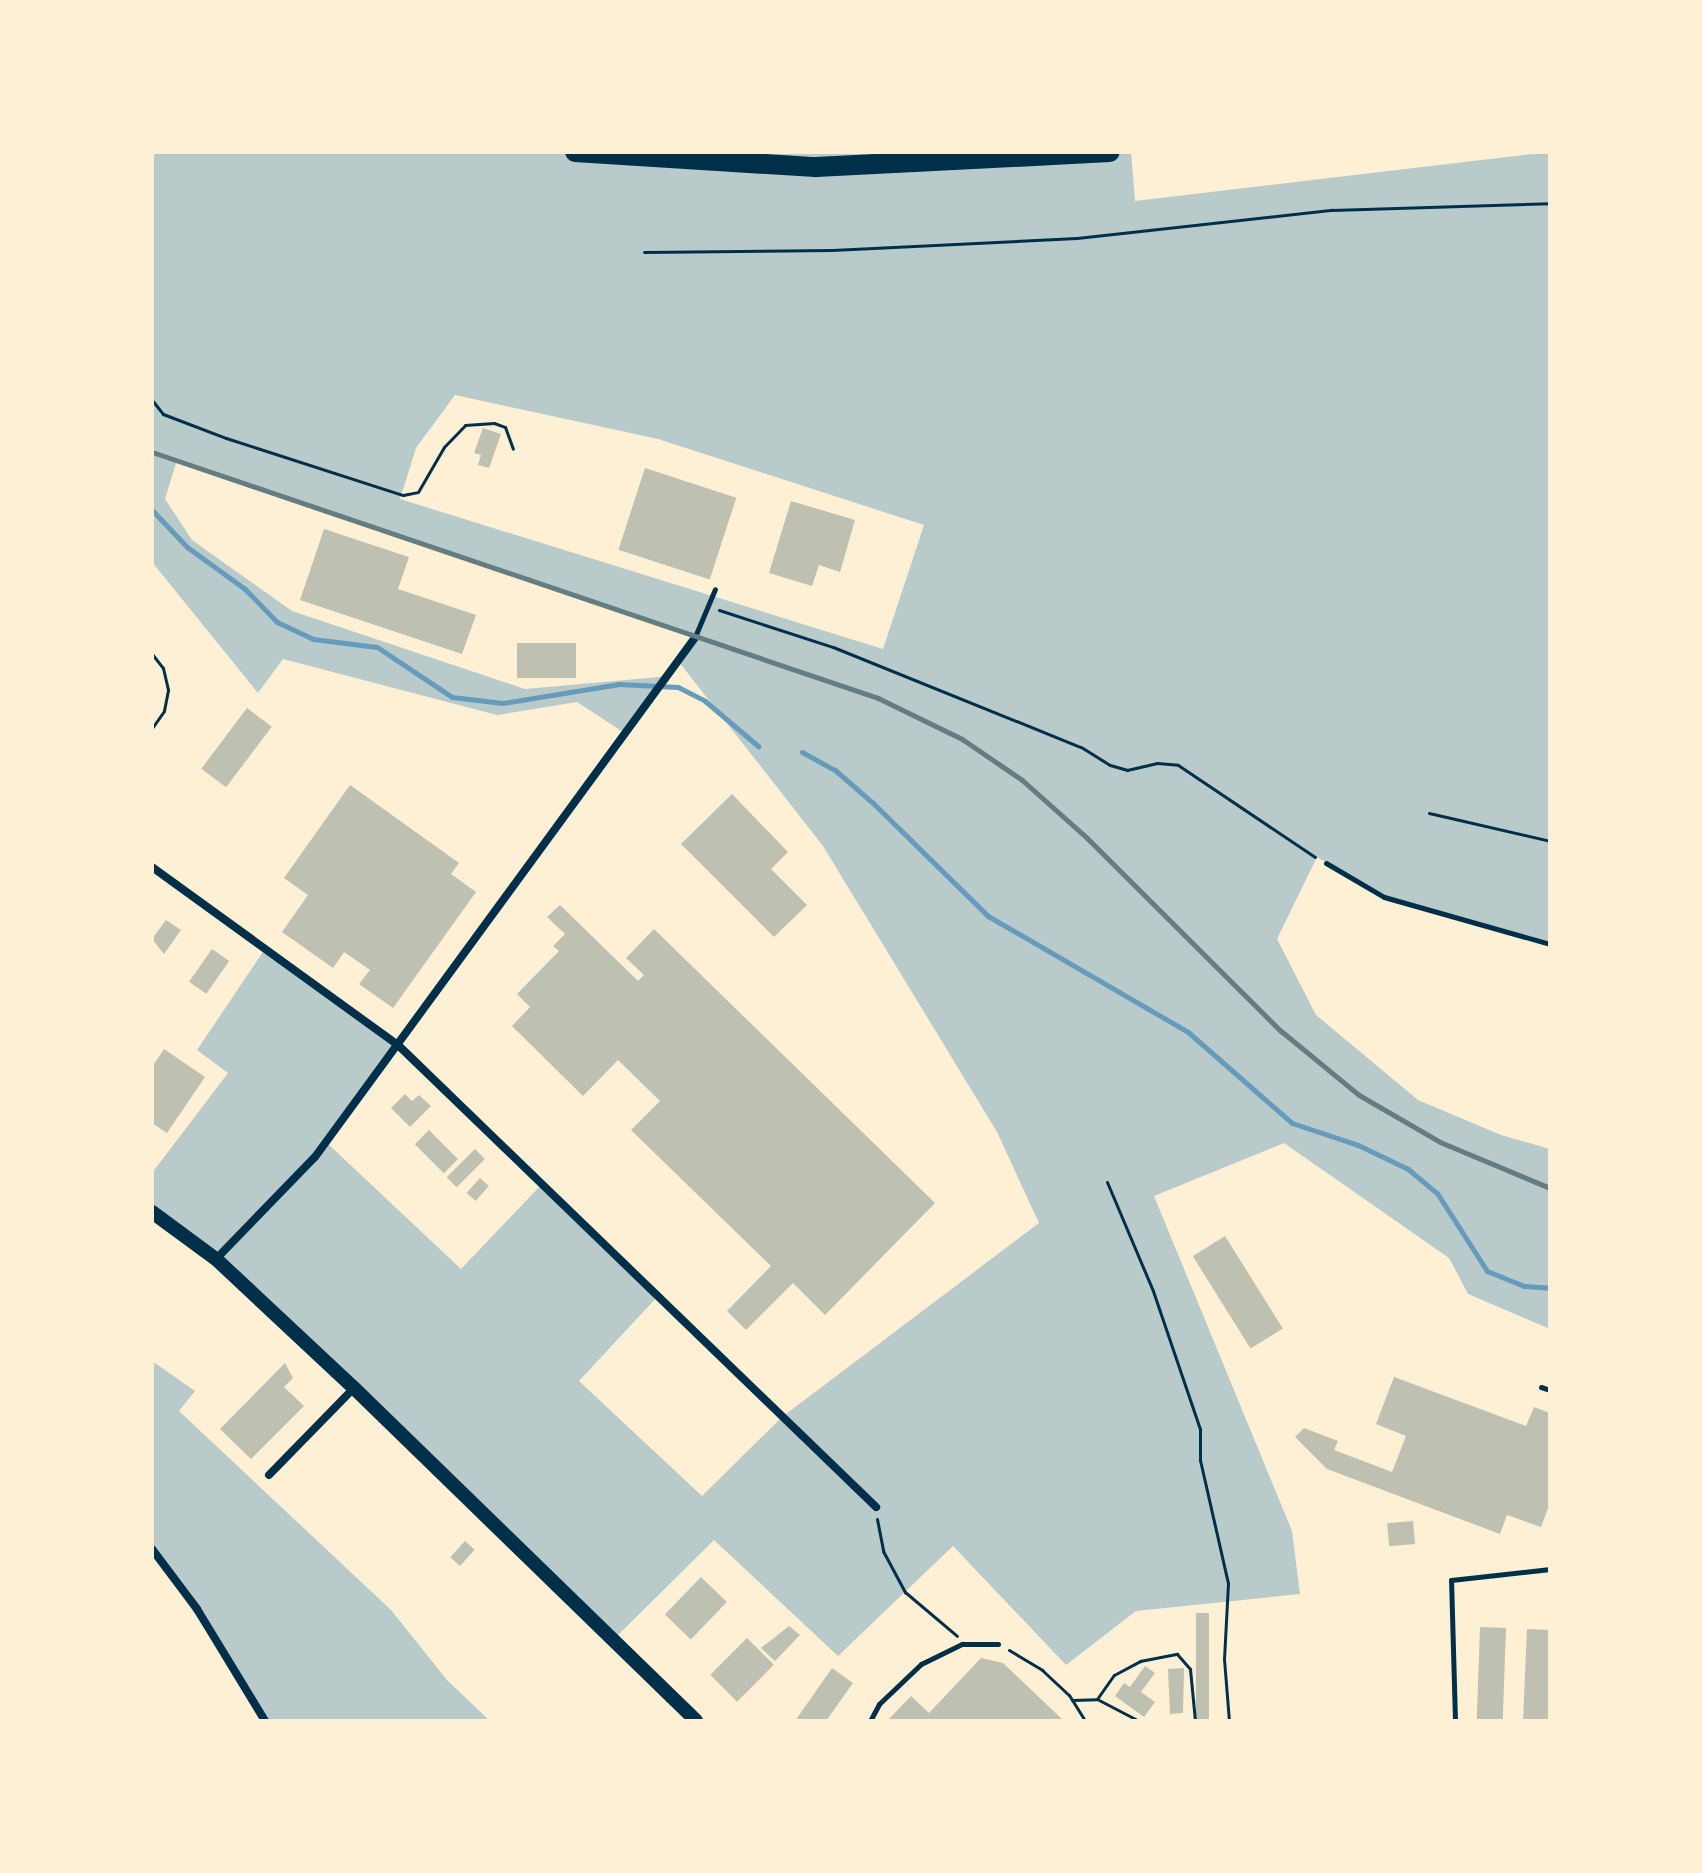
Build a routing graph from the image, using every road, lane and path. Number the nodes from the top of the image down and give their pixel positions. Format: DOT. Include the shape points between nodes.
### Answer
graph roads {
  1 [pos="575,152"];
  2 [pos="1110,152"];
  3 [pos="1550,203"];
  4 [pos="644,252"];
  5 [pos="152,400"];
  6 [pos="513,449"];
  7 [pos="715,589"];
  8 [pos="708,606"];
  9 [pos="694,639"];
  10 [pos="152,654"];
  11 [pos="152,728"];
  12 [pos="1429,813"];
  13 [pos="1550,841"];
  14 [pos="1326,863"];
  15 [pos="152,867"];
  16 [pos="1550,944"];
  17 [pos="398,1045"];
  18 [pos="1107,1182"];
  19 [pos="152,1212"];
  20 [pos="216,1259"];
  21 [pos="1541,1387"];
  22 [pos="354,1388"];
  23 [pos="1550,1390"];
  24 [pos="269,1475"];
  25 [pos="876,1507"];
  26 [pos="152,1549"];
  27 [pos="1550,1569"];
  28 [pos="962,1644"];
  29 [pos="998,1644"];
  30 [pos="1097,1699"];
  31 [pos="1072,1700"];
  32 [pos="265,1721"];
  33 [pos="696,1721"];
  34 [pos="870,1721"];
  35 [pos="1085,1721"];
  36 [pos="1139,1721"];
  37 [pos="1195,1721"];
  38 [pos="1229,1721"];
  39 [pos="1455,1721"];
  1 -- 2 [label="highway" via="816,167"];
  3 -- 4 [label="path" via="1332,210 1077,238 832,250"];
  5 -- 6 [label="path" via="163,414 213,433 403,495 418,492 444,447 465,425 505,427"];
  7 -- 8 [label="lane"];
  8 -- 9 [label="lane"];
  8 -- 14 [label="path" via="847,652 1081,747 1110,765 1127,770 1157,763 1186,769"];
  9 -- 17 [label="street"];
  10 -- 11 [label="path" via="163,668 168,690 164,711"];
  12 -- 13 [label="path"];
  14 -- 16 [label="lane" via="1384,897"];
  15 -- 17 [label="street"];
  17 -- 20 [label="street" via="315,1157"];
  17 -- 25 [label="street"];
  18 -- 38 [label="path" via="1153,1291 1200,1429 1200,1460 1228,1583 1224,1659"];
  19 -- 20 [label="main road"];
  20 -- 22 [label="main road"];
  21 -- 23 [label="lane"];
  22 -- 24 [label="street"];
  22 -- 33 [label="main road"];
  25 -- 28 [label="path" via="892,1573 905,1592 942,1619"];
  26 -- 32 [label="street" via="197,1609"];
  27 -- 39 [label="lane" via="1451,1580"];
  28 -- 29 [label="lane"];
  28 -- 34 [label="lane" via="898,1683"];
  29 -- 31 [label="path" via="1042,1670"];
  30 -- 31 [label="path"];
  30 -- 36 [label="path"];
  30 -- 37 [label="path" via="1114,1675 1140,1661 1177,1654 1190,1669"];
  31 -- 35 [label="path"];
}
